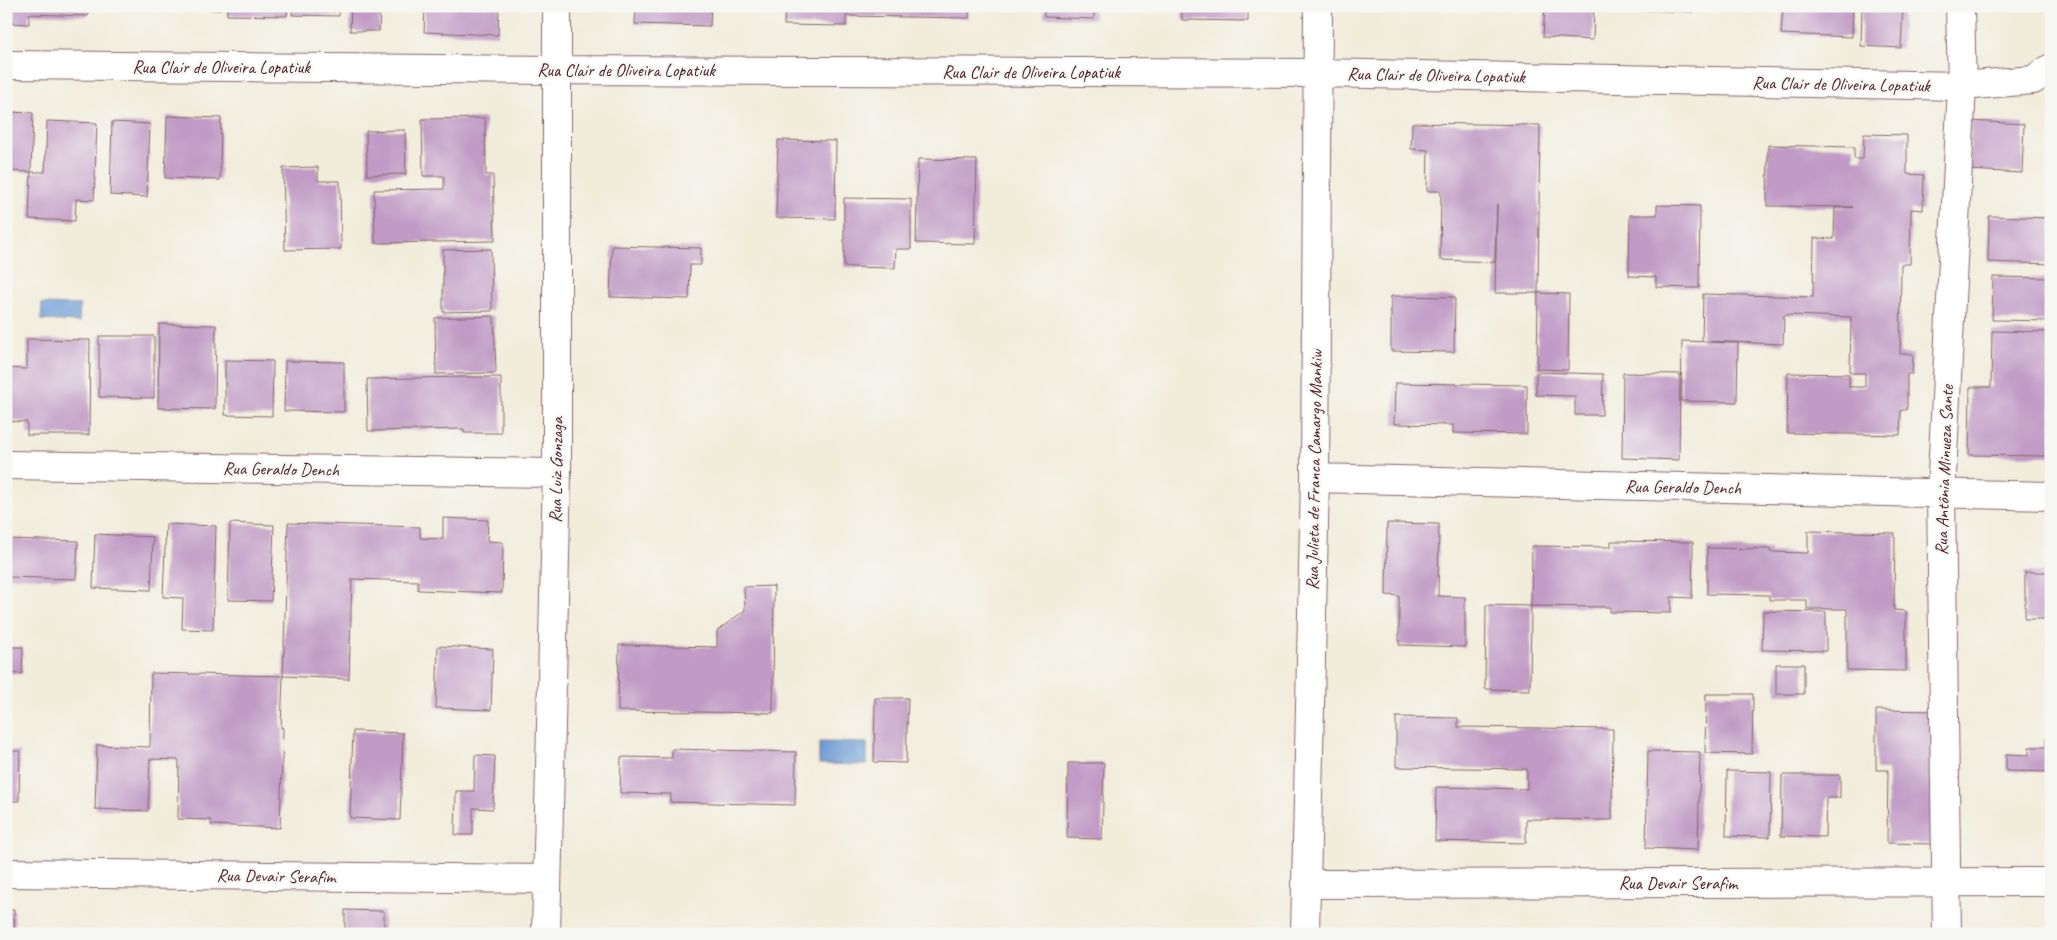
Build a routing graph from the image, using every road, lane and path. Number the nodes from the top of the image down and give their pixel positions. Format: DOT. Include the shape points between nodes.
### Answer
graph roads {
  1 [pos="557,6"];
  2 [pos="1318,6"];
  3 [pos="1960,6"];
  4 [pos="6,66"];
  5 [pos="2051,68"];
  6 [pos="556,70"];
  7 [pos="1318,73"];
  8 [pos="1962,86"];
  9 [pos="6,465"];
  10 [pos="556,474"];
  11 [pos="1315,478"];
  12 [pos="1941,494"];
  13 [pos="2051,496"];
  14 [pos="6,873"];
  15 [pos="546,879"];
  16 [pos="1947,882"];
  17 [pos="2051,882"];
  18 [pos="1305,884"];
  19 [pos="546,934"];
  20 [pos="1305,934"];
  21 [pos="1947,934"];
  1 -- 6 [label="street, Rua Luiz Gonzaga"];
  2 -- 7 [label="street, Rua Julieta de Franca Camargo Mankiw"];
  3 -- 8 [label="street, Rua Antônia Minueza Sante"];
  4 -- 6 [label="street, Rua Clair de Oliveira Lopatiuk"];
  5 -- 8 [label="street, Rua Clair de Oliveira Lopatiuk" via="2033,80"];
  6 -- 7 [label="street, Rua Clair de Oliveira Lopatiuk"];
  6 -- 10 [label="street, Rua Luiz Gonzaga"];
  7 -- 8 [label="street, Rua Clair de Oliveira Lopatiuk"];
  7 -- 11 [label="street, Rua Julieta de Franca Camargo Mankiw"];
  8 -- 12 [label="street, Rua Antônia Minueza Sante"];
  9 -- 10 [label="street, Rua Geraldo Dench"];
  10 -- 15 [label="street, Rua Luiz Gonzaga"];
  11 -- 12 [label="street, Rua Geraldo Dench"];
  11 -- 18 [label="street, Rua Julieta de Franca Camargo Mankiw"];
  12 -- 13 [label="street, Rua Geraldo Dench"];
  12 -- 16 [label="street, Rua Antônia Minueza Sante"];
  14 -- 15 [label="street, Rua Devair Serafim"];
  15 -- 19 [label="street, Rua Luiz Gonzaga"];
  16 -- 17 [label="street, Rua Devair Serafim"];
  16 -- 18 [label="street, Rua Devair Serafim"];
  16 -- 21 [label="street, Rua Antônia Minueza Sante"];
  18 -- 20 [label="street, Rua Julieta de Franca Camargo Mankiw"];
}
